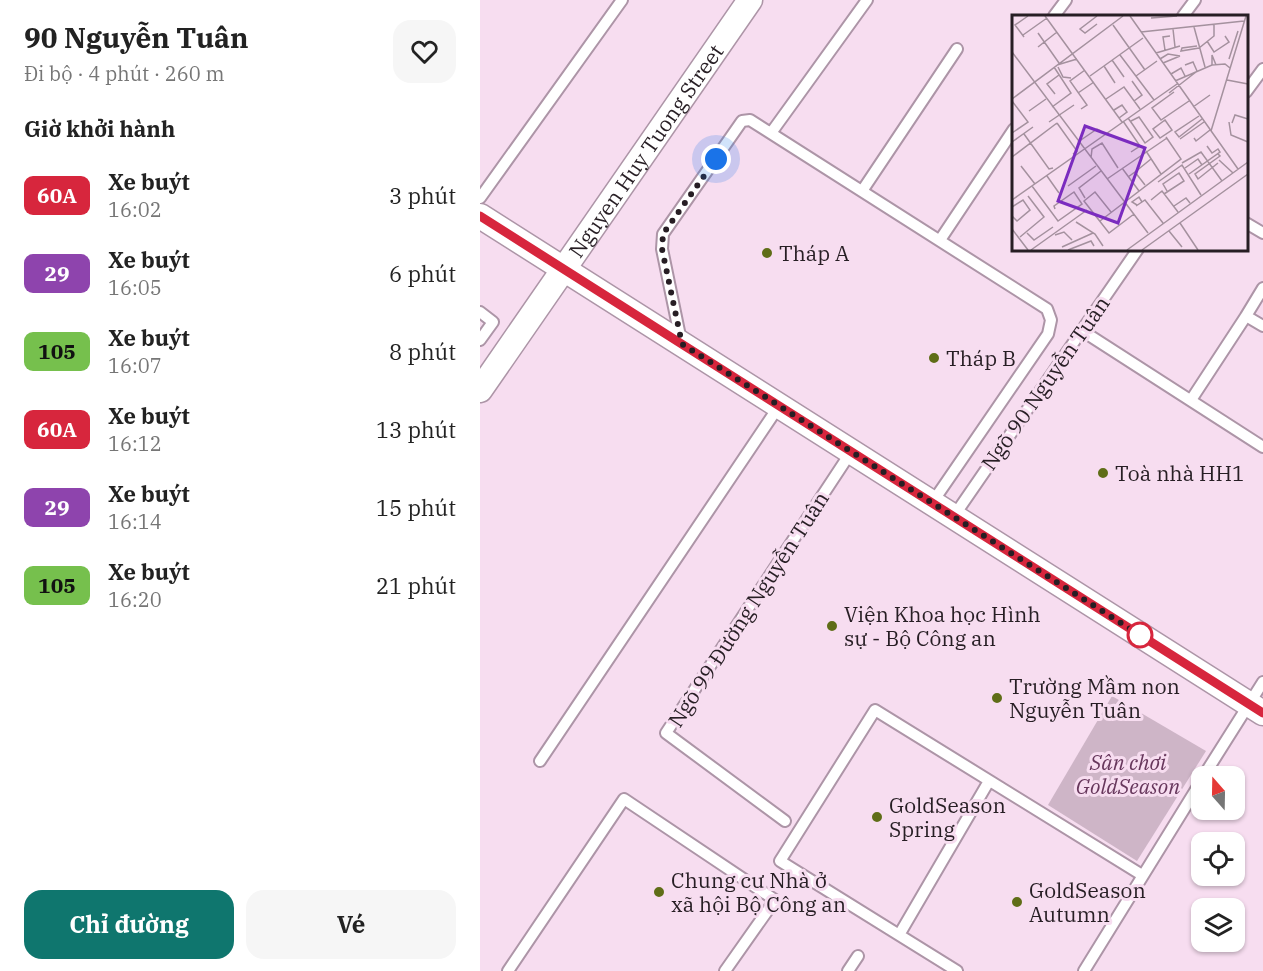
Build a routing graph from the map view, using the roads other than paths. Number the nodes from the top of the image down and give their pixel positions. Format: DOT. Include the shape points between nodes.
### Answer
graph roads {
  1 [pos="622,0"];
  2 [pos="750,0"];
  3 [pos="867,0"];
  4 [pos="1066,0"];
  5 [pos="1196,0"];
  6 [pos="1055,15"];
  7 [pos="1183,15"];
  8 [pos="957,49"];
  9 [pos="1263,69"];
  10 [pos="1248,89"];
  11 [pos="1012,132"];
  12 [pos="771,133"];
  13 [pos="862,191"];
  14 [pos="480,198"];
  15 [pos="480,216"];
  16 [pos="1248,224"];
  17 [pos="1263,233"];
  18 [pos="940,240"];
  19 [pos="1137,250"];
  20 [pos="563,269"];
  21 [pos="1263,288"];
  22 [pos="480,312"];
  23 [pos="1246,316"];
  24 [pos="1263,326"];
  25 [pos="1081,330"];
  26 [pos="480,340"];
  27 [pos="682,344"];
  28 [pos="480,390"];
  29 [pos="1191,400"];
  30 [pos="779,406"];
  31 [pos="1263,447"];
  32 [pos="851,452"];
  33 [pos="932,503"];
  34 [pos="953,517"];
  35 [pos="1263,682"];
  36 [pos="1256,709"];
  37 [pos="540,761"];
  38 [pos="1212,766"];
  39 [pos="989,781"];
  40 [pos="1191,797"];
  41 [pos="785,820"];
  42 [pos="1142,875"];
  43 [pos="899,935"];
  44 [pos="858,956"];
  45 [pos="508,971"];
  46 [pos="725,971"];
  47 [pos="848,971"];
  48 [pos="957,971"];
  49 [pos="1084,971"];
  1 -- 14 [label="lane"];
  2 -- 20 [label="street, Nguyen Huy Tuong Street"];
  3 -- 12 [label="lane"];
  4 -- 6 [label="lane"];
  5 -- 7 [label="lane"];
  8 -- 13 [label="lane"];
  9 -- 10 [label="lane"];
  11 -- 18 [label="lane"];
  12 -- 13 [label="lane"];
  12 -- 27 [label="lane" via="750,120 742,121 663,234 662,249"];
  13 -- 18 [label="lane"];
  15 -- 20 [label="street"];
  16 -- 17 [label="lane"];
  18 -- 33 [label="lane" via="1047,309 1051,320 1048,334"];
  19 -- 25 [label="lane, Ngõ 90 Nguyễn Tuân"];
  20 -- 27 [label="street"];
  20 -- 28 [label="street, Nguyen Huy Tuong Street"];
  21 -- 23 [label="lane"];
  22 -- 26 [label="lane" via="493,322"];
  23 -- 24 [label="lane"];
  23 -- 29 [label="lane"];
  25 -- 29 [label="lane"];
  25 -- 34 [label="lane, Ngõ 90 Nguyễn Tuân"];
  27 -- 30 [label="street"];
  29 -- 31 [label="lane"];
  30 -- 32 [label="street"];
  30 -- 37 [label="lane"];
  32 -- 33 [label="street"];
  32 -- 41 [label="lane, Ngõ 99 Đường Nguyễn Tuân" via="666,733"];
  33 -- 34 [label="street"];
  34 -- 36 [label="street"];
  35 -- 36 [label="lane"];
  36 -- 38 [label="lane"];
  39 -- 42 [label="lane"];
  39 -- 43 [label="lane"];
  39 -- 43 [label="lane" via="875,710 780,861"];
  40 -- 42 [label="lane"];
  42 -- 49 [label="lane"];
  43 -- 48 [label="lane"];
  44 -- 47 [label="lane"];
  45 -- 46 [label="lane" via="624,799 775,900"];
}
